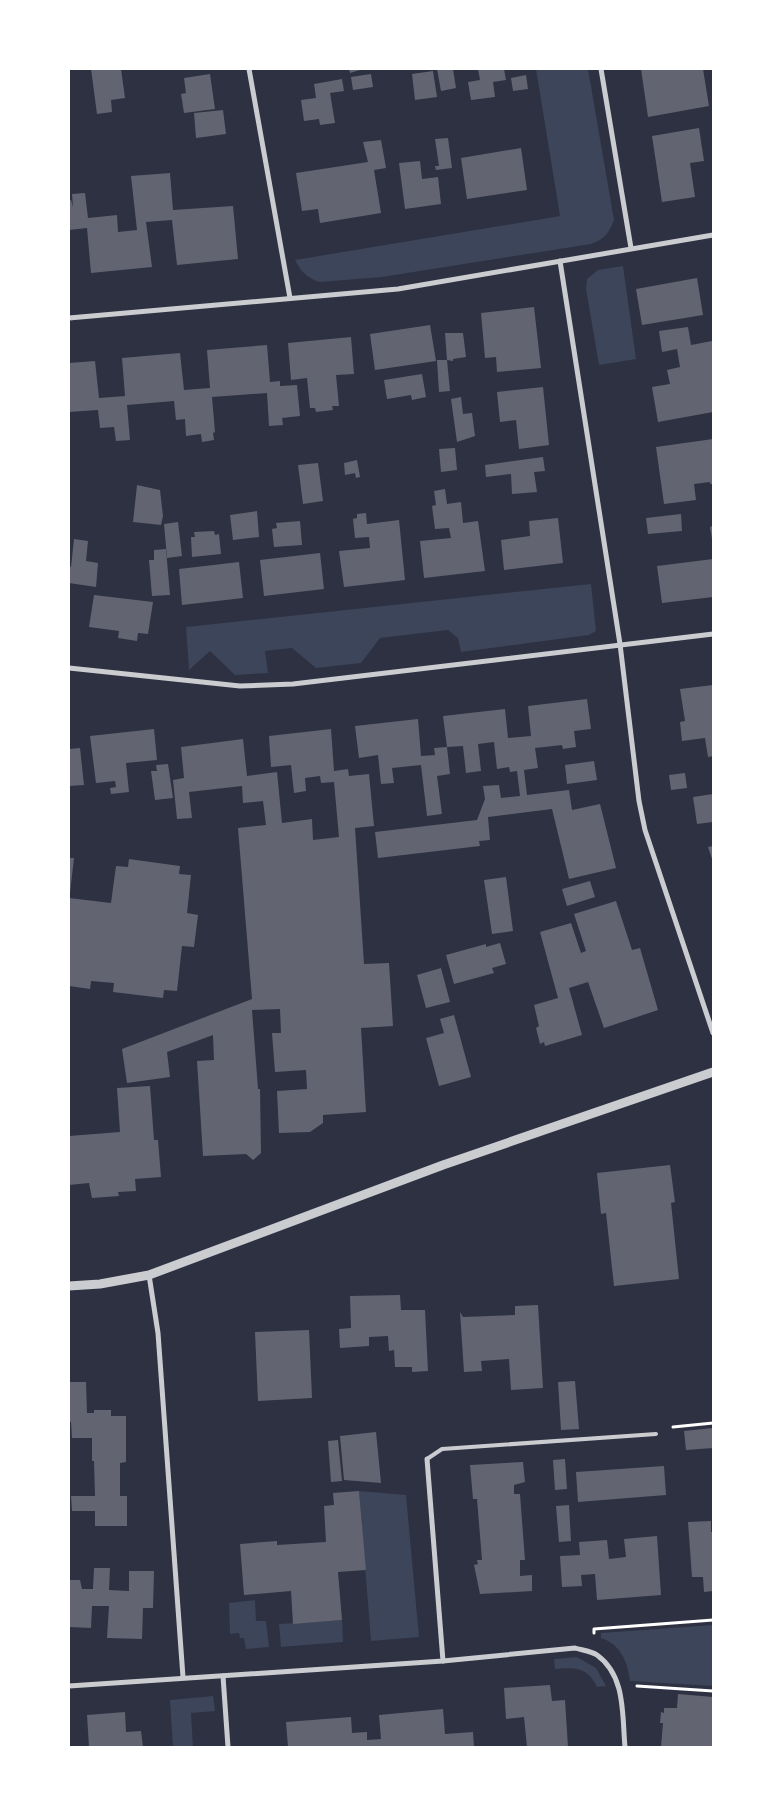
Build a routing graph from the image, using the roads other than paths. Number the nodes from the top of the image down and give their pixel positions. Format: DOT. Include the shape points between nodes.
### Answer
graph roads {
  1 [pos="249,69"];
  2 [pos="600,69"];
  3 [pos="713,235"];
  4 [pos="631,248"];
  5 [pos="560,261"];
  6 [pos="290,298"];
  7 [pos="69,318"];
  8 [pos="713,634"];
  9 [pos="620,644"];
  10 [pos="69,668"];
  11 [pos="713,1033"];
  12 [pos="713,1072"];
  13 [pos="149,1275"];
  14 [pos="69,1286"];
  15 [pos="656,1434"];
  16 [pos="427,1459"];
  17 [pos="443,1661"];
  18 [pos="223,1676"];
  19 [pos="183,1677"];
  20 [pos="69,1686"];
  21 [pos="228,1747"];
  22 [pos="625,1747"];
  1 -- 6 [label="street"];
  2 -- 4 [label="street"];
  3 -- 4 [label="street"];
  4 -- 5 [label="street"];
  5 -- 6 [label="street" via="398,289"];
  5 -- 9 [label="street"];
  6 -- 7 [label="street"];
  8 -- 9 [label="street"];
  9 -- 10 [label="street" via="293,684 240,686"];
  9 -- 11 [label="street" via="645,830"];
  12 -- 13 [label="street" via="443,1165"];
  13 -- 14 [label="street"];
  13 -- 19 [label="street" via="158,1332"];
  15 -- 16 [label="lane" via="442,1450"];
  16 -- 17 [label="street"];
  17 -- 18 [label="street"];
  17 -- 22 [label="street" via="575,1648 596,1654 613,1671 620,1685"];
  18 -- 19 [label="street"];
  18 -- 21 [label="street"];
  19 -- 20 [label="street"];
}
